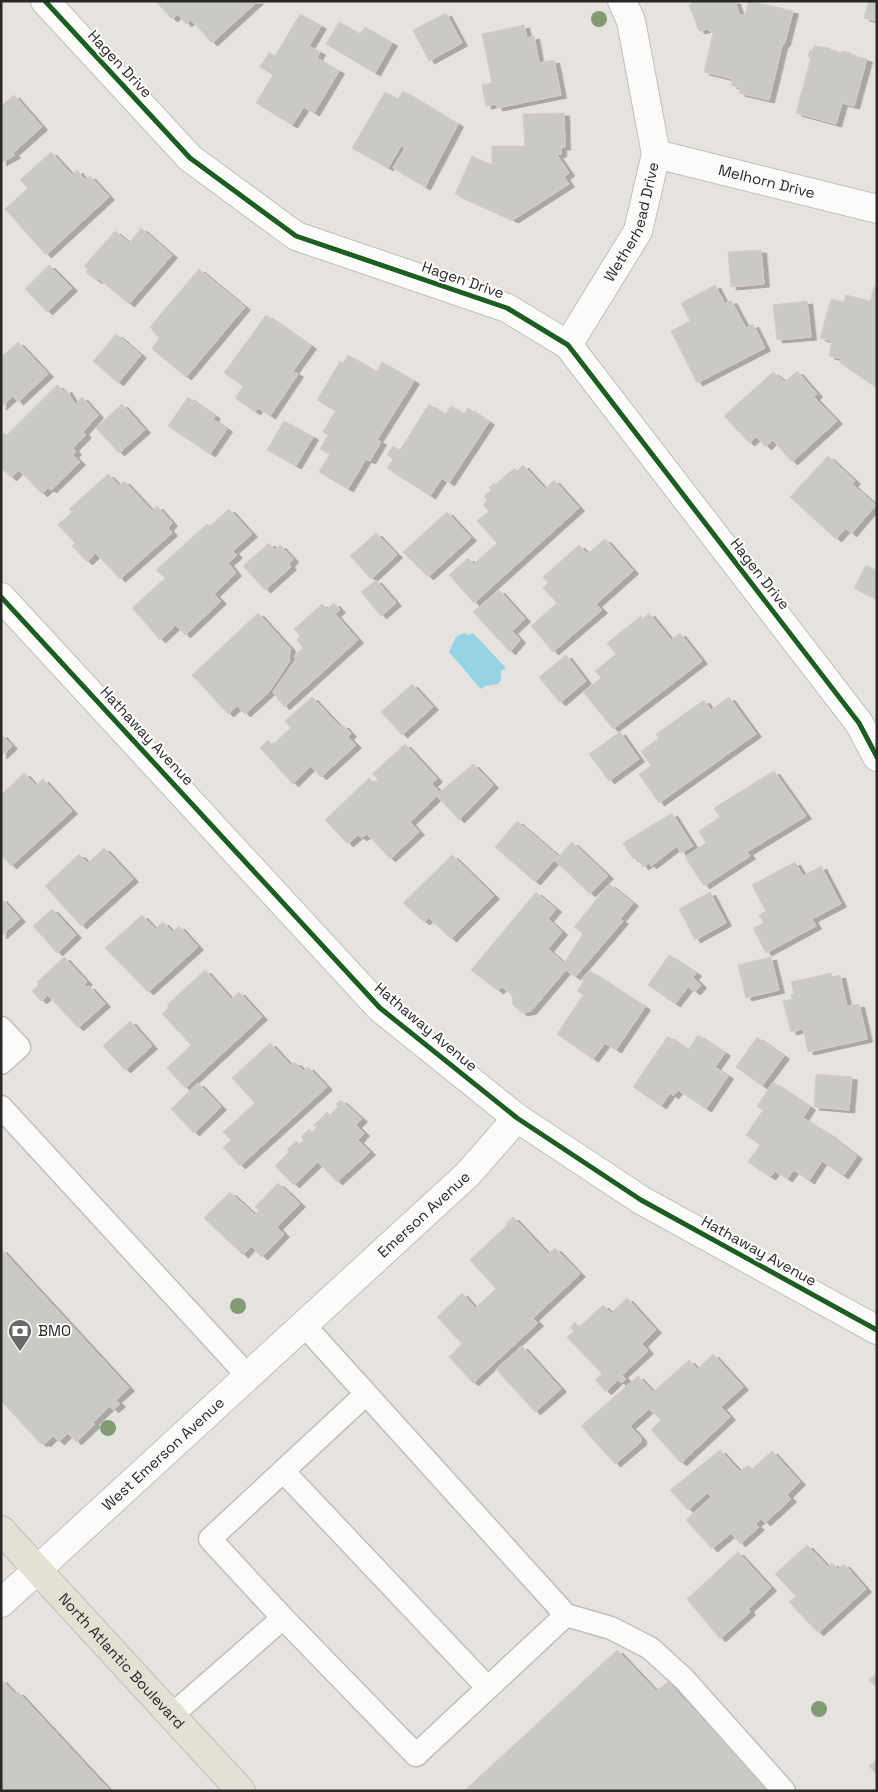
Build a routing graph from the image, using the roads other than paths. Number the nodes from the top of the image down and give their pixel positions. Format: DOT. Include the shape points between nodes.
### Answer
graph roads {
  1 [pos="46,1"];
  2 [pos="622,1"];
  3 [pos="656,154"];
  4 [pos="877,209"];
  5 [pos="568,345"];
  6 [pos="1,597"];
  7 [pos="868,724"];
  8 [pos="877,757"];
  9 [pos="1,1028"];
  10 [pos="1,1063"];
  11 [pos="1,1107"];
  12 [pos="517,1118"];
  13 [pos="325,1306"];
  14 [pos="304,1325"];
  15 [pos="877,1330"];
  16 [pos="247,1375"];
  17 [pos="366,1394"];
  18 [pos="284,1470"];
  19 [pos="1,1530"];
  20 [pos="38,1569"];
  21 [pos="1,1603"];
  22 [pos="566,1615"];
  23 [pos="283,1618"];
  24 [pos="488,1686"];
  25 [pos="172,1714"];
  26 [pos="234,1788"];
  27 [pos="784,1791"];
  1 -- 5 [label="street, Hagen Drive" via="190,158 296,236 507,308"];
  2 -- 3 [label="street, Wetherhead Drive" via="631,21"];
  3 -- 4 [label="street, Melhorn Drive"];
  3 -- 5 [label="street, Wetherhead Drive" via="638,231"];
  5 -- 7 [label="street, Hagen Drive"];
  6 -- 12 [label="street, Hathaway Avenue" via="380,1008"];
  7 -- 8 [label="street, Hagen Drive"];
  9 -- 10 [label="lane" via="19,1048"];
  11 -- 16 [label="lane"];
  12 -- 13 [label="street, Emerson Avenue" via="468,1174"];
  12 -- 15 [label="street, Hathaway Avenue" via="641,1200"];
  13 -- 14 [label="street, West Emerson Avenue"];
  14 -- 16 [label="street, West Emerson Avenue"];
  14 -- 17 [label="lane"];
  16 -- 20 [label="street, West Emerson Avenue"];
  17 -- 18 [label="lane"];
  17 -- 22 [label="lane"];
  18 -- 23 [label="lane" via="210,1539"];
  18 -- 24 [label="lane"];
  19 -- 20 [label="main road, North Atlantic Boulevard"];
  20 -- 21 [label="street, West Emerson Avenue"];
  20 -- 25 [label="main road, North Atlantic Boulevard"];
  22 -- 24 [label="lane"];
  22 -- 27 [label="lane" via="611,1628 650,1648 684,1679"];
  23 -- 24 [label="lane" via="416,1755"];
  23 -- 25 [label="lane"];
  25 -- 26 [label="main road, North Atlantic Boulevard"];
}
